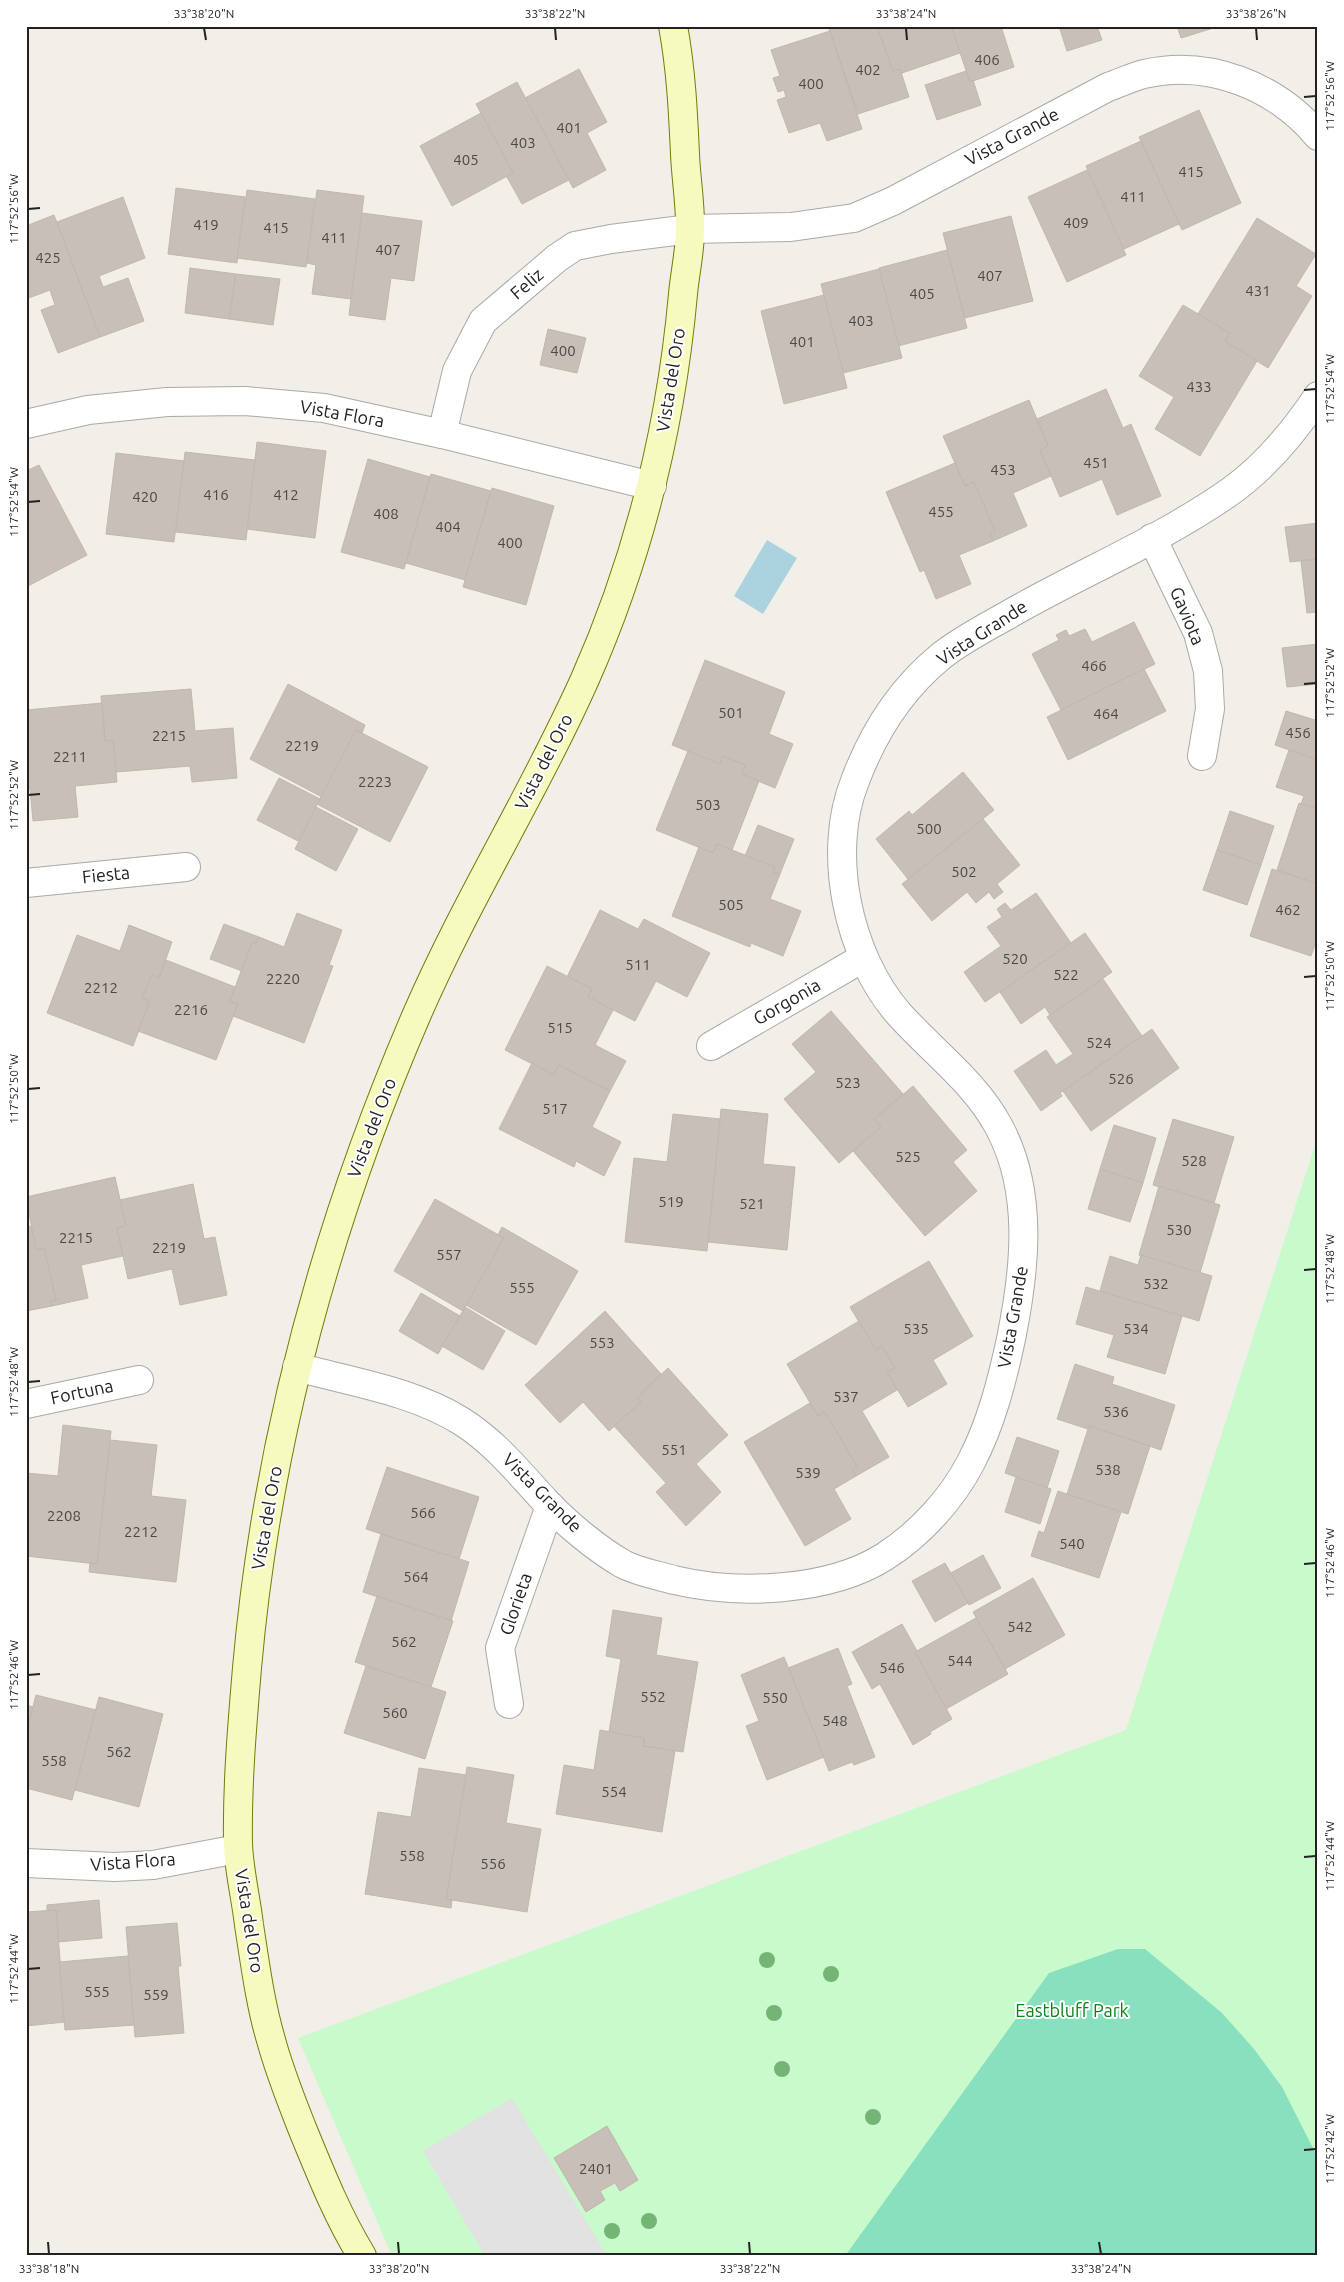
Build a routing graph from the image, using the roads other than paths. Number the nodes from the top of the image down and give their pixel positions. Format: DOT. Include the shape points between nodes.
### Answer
graph roads {
  1 [pos="673,26"];
  2 [pos="1318,136"];
  3 [pos="690,229"];
  4 [pos="1318,396"];
  5 [pos="26,424"];
  6 [pos="442,434"];
  7 [pos="652,486"];
  8 [pos="1152,538"];
  9 [pos="1202,756"];
  10 [pos="186,867"];
  11 [pos="26,883"];
  12 [pos="864,958"];
  13 [pos="711,1046"];
  14 [pos="297,1367"];
  15 [pos="139,1380"];
  16 [pos="26,1404"];
  17 [pos="550,1506"];
  18 [pos="509,1704"];
  19 [pos="238,1849"];
  20 [pos="26,1863"];
  21 [pos="362,2256"];
  1 -- 3 [label="street, Vista del Oro" via="685,119"];
  2 -- 3 [label="street, Vista Grande" via="1279,100 1234,78 1189,69 1144,74 1108,87 893,201 854,218 791,227"];
  3 -- 6 [label="street, Feliz" via="575,246 557,258 483,321 457,371"];
  3 -- 7 [label="street, Vista del Oro" via="675,364"];
  4 -- 8 [label="street, Vista Grande" via="1300,424 1268,460 1234,489"];
  5 -- 6 [label="street, Vista Flora" via="88,410 167,402 245,401 324,408"];
  6 -- 7 [label="street, Vista Flora"];
  7 -- 14 [label="street, Vista del Oro" via="633,552 584,681 424,1000 384,1093 349,1188"];
  8 -- 9 [label="street, Gaviota" via="1198,633 1208,671 1210,709"];
  8 -- 12 [label="street, Vista Grande" via="1040,597 942,655 889,712 868,748 852,786 843,824 841,857 844,882"];
  10 -- 11 [label="street, Fiesta"];
  12 -- 13 [label="street, Gorgonia"];
  12 -- 17 [label="street, Vista Grande" via="876,984 899,1013 970,1085 999,1126 1009,1150 1021,1203 1024,1231 1020,1295 1003,1375 984,1436 959,1484 925,1525 883,1557 853,1571 804,1585 760,1589 700,1586 627,1567"];
  14 -- 17 [label="street, Vista Grande" via="408,1397 456,1418 489,1441"];
  14 -- 19 [label="street, Vista del Oro" via="269,1498 251,1615 241,1734"];
  15 -- 16 [label="street, Fortuna"];
  17 -- 18 [label="street, Glorieta" via="500,1648"];
  19 -- 20 [label="street, Vista Flora" via="153,1865 115,1867"];
  19 -- 21 [label="street, Vista del Oro" via="270,2039 326,2187"];
}
